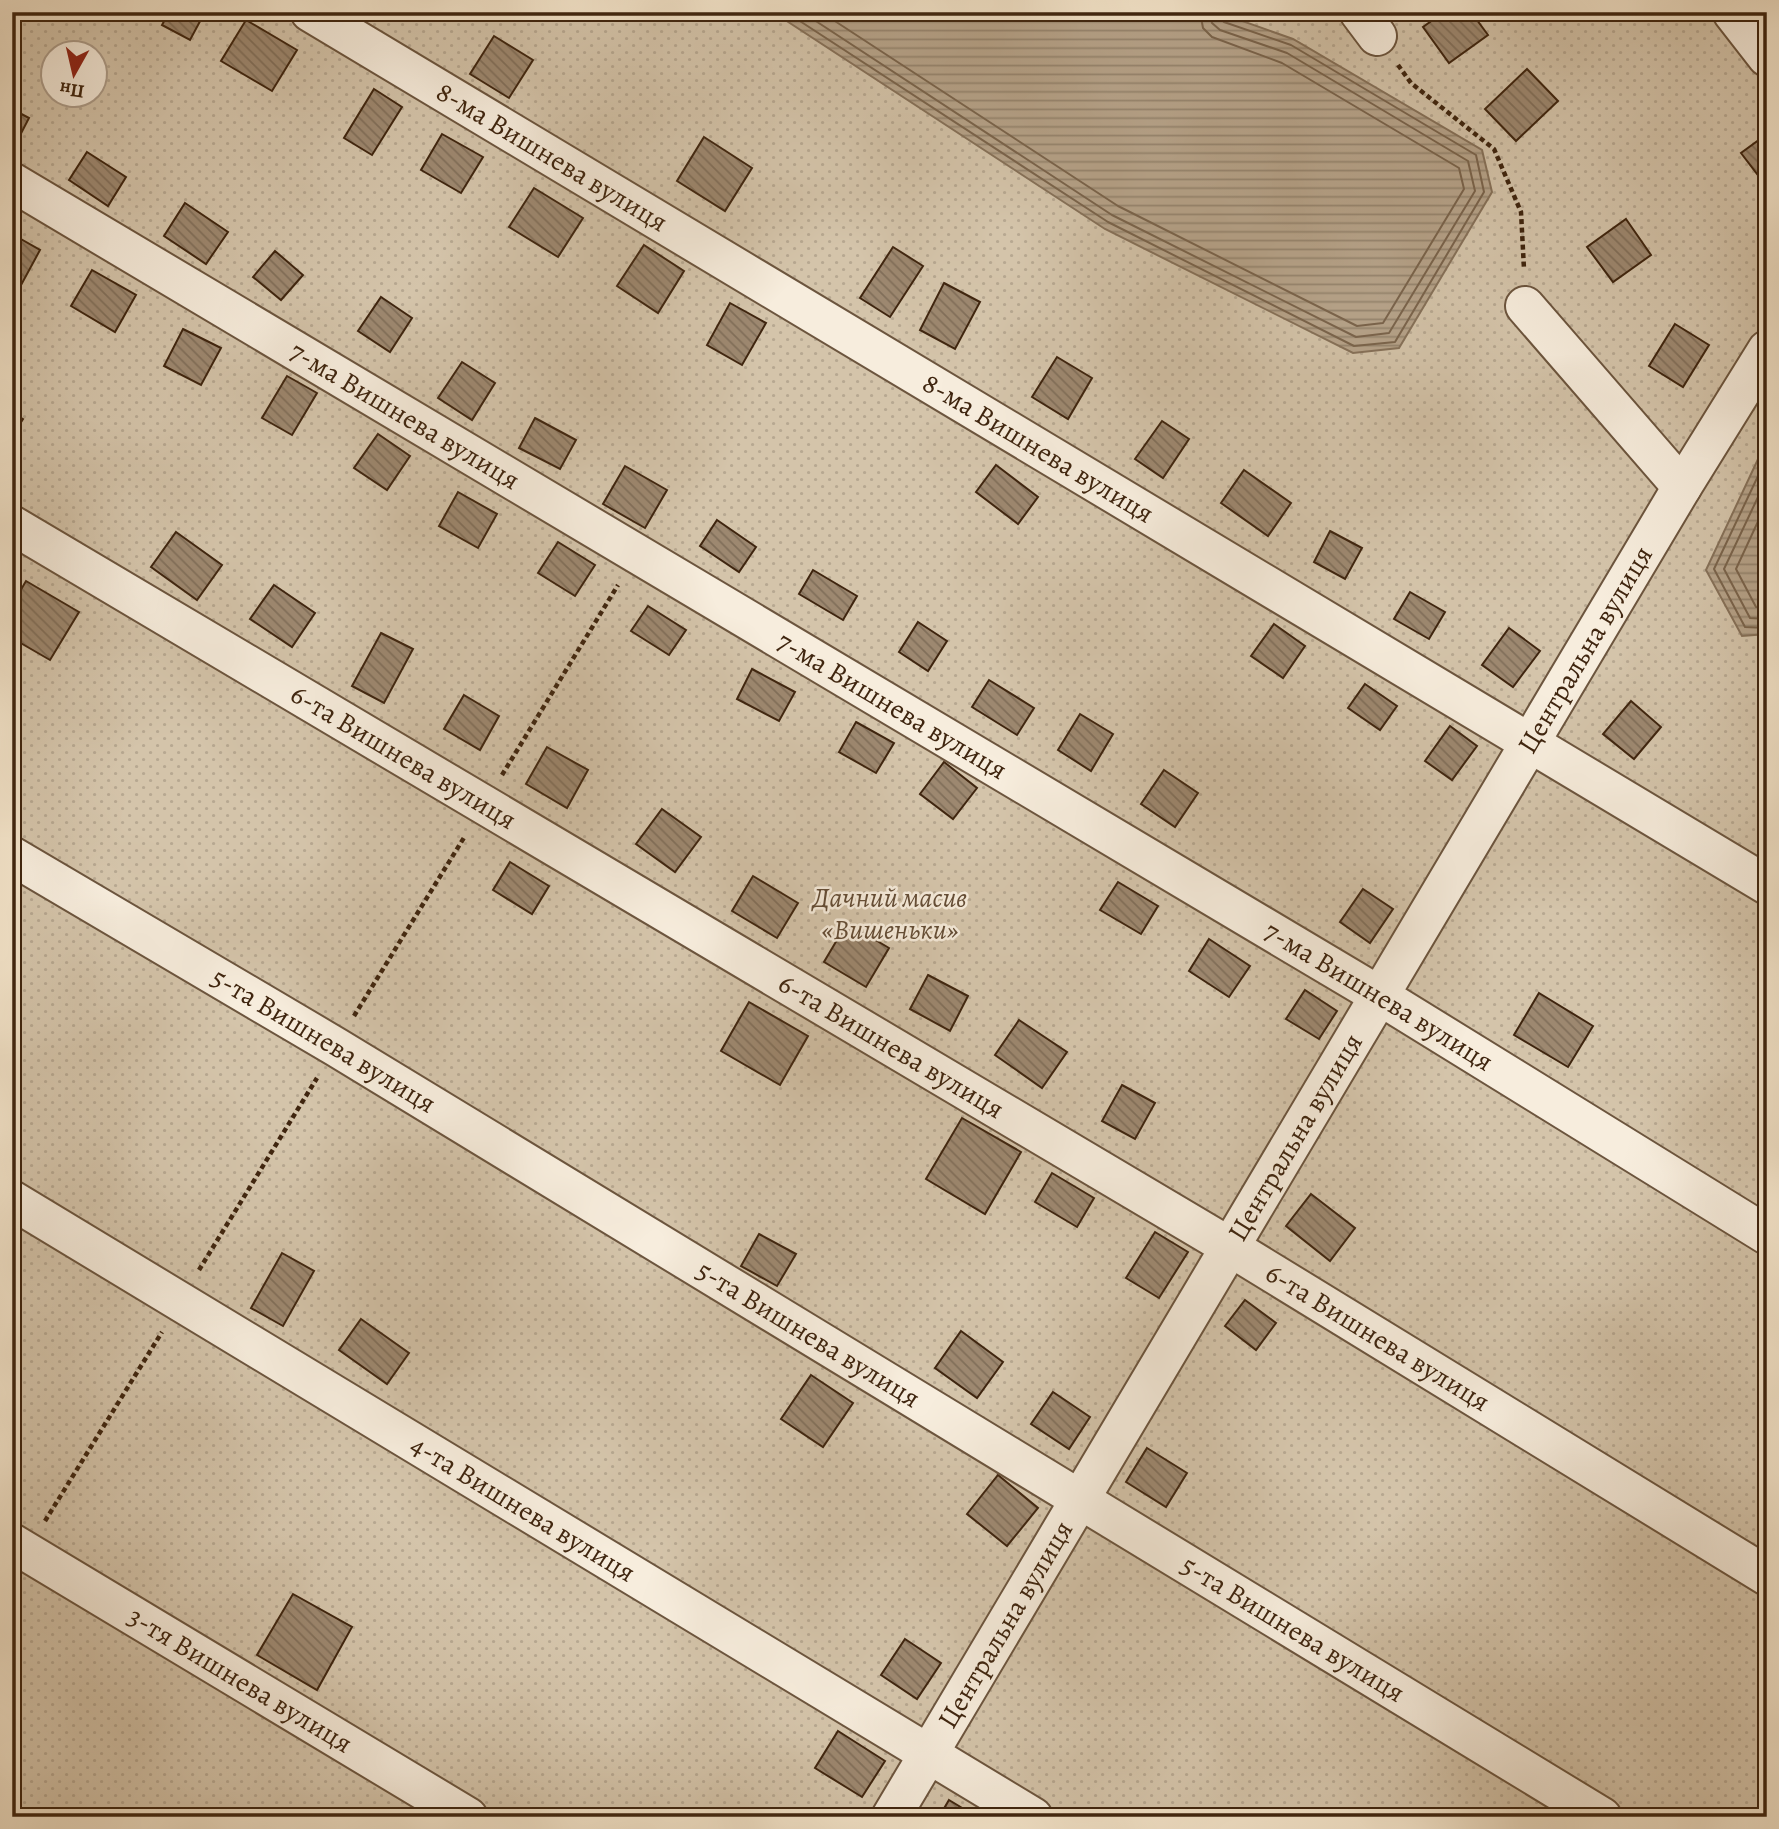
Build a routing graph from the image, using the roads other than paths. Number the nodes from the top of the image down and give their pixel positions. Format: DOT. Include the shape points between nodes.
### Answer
graph roads {
  1 [pos="310,12"];
  2 [pos="1732,12"];
  3 [pos="1767,57"];
  4 [pos="12,183"];
  5 [pos="1525,306"];
  6 [pos="1767,350"];
  7 [pos="1682,487"];
  8 [pos="12,525"];
  9 [pos="1530,744"];
  10 [pos="12,856"];
  11 [pos="1767,885"];
  12 [pos="1380,996"];
  13 [pos="12,1200"];
  14 [pos="1767,1235"];
  15 [pos="1230,1247"];
  16 [pos="1079,1500"];
  17 [pos="12,1543"];
  18 [pos="1767,1576"];
  19 [pos="929,1753"];
  20 [pos="468,1817"];
  21 [pos="891,1817"];
  22 [pos="1033,1817"];
  23 [pos="1602,1817"];
  1 -- 9 [label="street, 8-ма Вишнева вулиця"];
  2 -- 3 [label="street"];
  4 -- 12 [label="street, 7-ма Вишнева вулиця"];
  5 -- 7 [label="street"];
  6 -- 7 [label="street, Центральна вулиця"];
  7 -- 9 [label="street, Центральна вулиця"];
  8 -- 15 [label="street, 6-та Вишнева вулиця"];
  9 -- 11 [label="street, 8-ма Вишнева вулиця"];
  9 -- 12 [label="street, Центральна вулиця"];
  10 -- 16 [label="street, 5-та Вишнева вулиця"];
  12 -- 14 [label="street, 7-ма Вишнева вулиця"];
  12 -- 15 [label="street, Центральна вулиця"];
  13 -- 19 [label="street, 4-та Вишнева вулиця"];
  15 -- 16 [label="street, Центральна вулиця"];
  15 -- 18 [label="street, 6-та Вишнева вулиця"];
  16 -- 19 [label="street, Центральна вулиця"];
  16 -- 23 [label="street, 5-та Вишнева вулиця"];
  17 -- 20 [label="street, 3-тя Вишнева вулиця"];
  19 -- 21 [label="street, Центральна вулиця"];
  19 -- 22 [label="street, 4-та Вишнева вулиця"];
}
